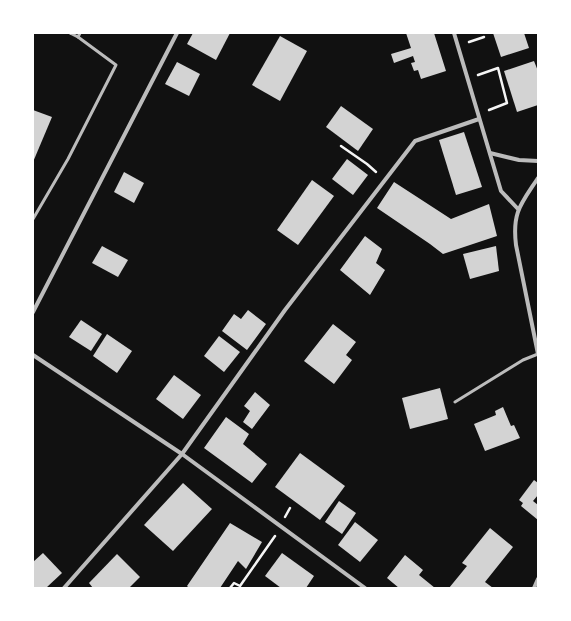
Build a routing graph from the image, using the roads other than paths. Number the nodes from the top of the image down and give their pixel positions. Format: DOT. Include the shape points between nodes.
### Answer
graph roads {
  1 [pos="70,33"];
  2 [pos="177,33"];
  3 [pos="454,33"];
  4 [pos="79,35"];
  5 [pos="478,117"];
  6 [pos="490,153"];
  7 [pos="538,161"];
  8 [pos="538,178"];
  9 [pos="518,209"];
  10 [pos="33,219"];
  11 [pos="33,312"];
  12 [pos="538,354"];
  13 [pos="33,355"];
  14 [pos="455,402"];
  15 [pos="182,454"];
  16 [pos="538,579"];
  17 [pos="64,588"];
  18 [pos="365,588"];
  19 [pos="534,588"];
  1 -- 4 [label="lane"];
  2 -- 11 [label="street"];
  3 -- 5 [label="street"];
  4 -- 10 [label="lane" via="116,65 68,159"];
  5 -- 6 [label="street"];
  5 -- 15 [label="street" via="415,141 285,310"];
  6 -- 7 [label="street" via="519,160"];
  6 -- 9 [label="street" via="502,191"];
  8 -- 9 [label="street"];
  9 -- 12 [label="street" via="514,230 516,245"];
  12 -- 14 [label="lane" via="523,360"];
  13 -- 15 [label="street"];
  15 -- 17 [label="street"];
  15 -- 18 [label="street"];
  16 -- 19 [label="street"];
}
